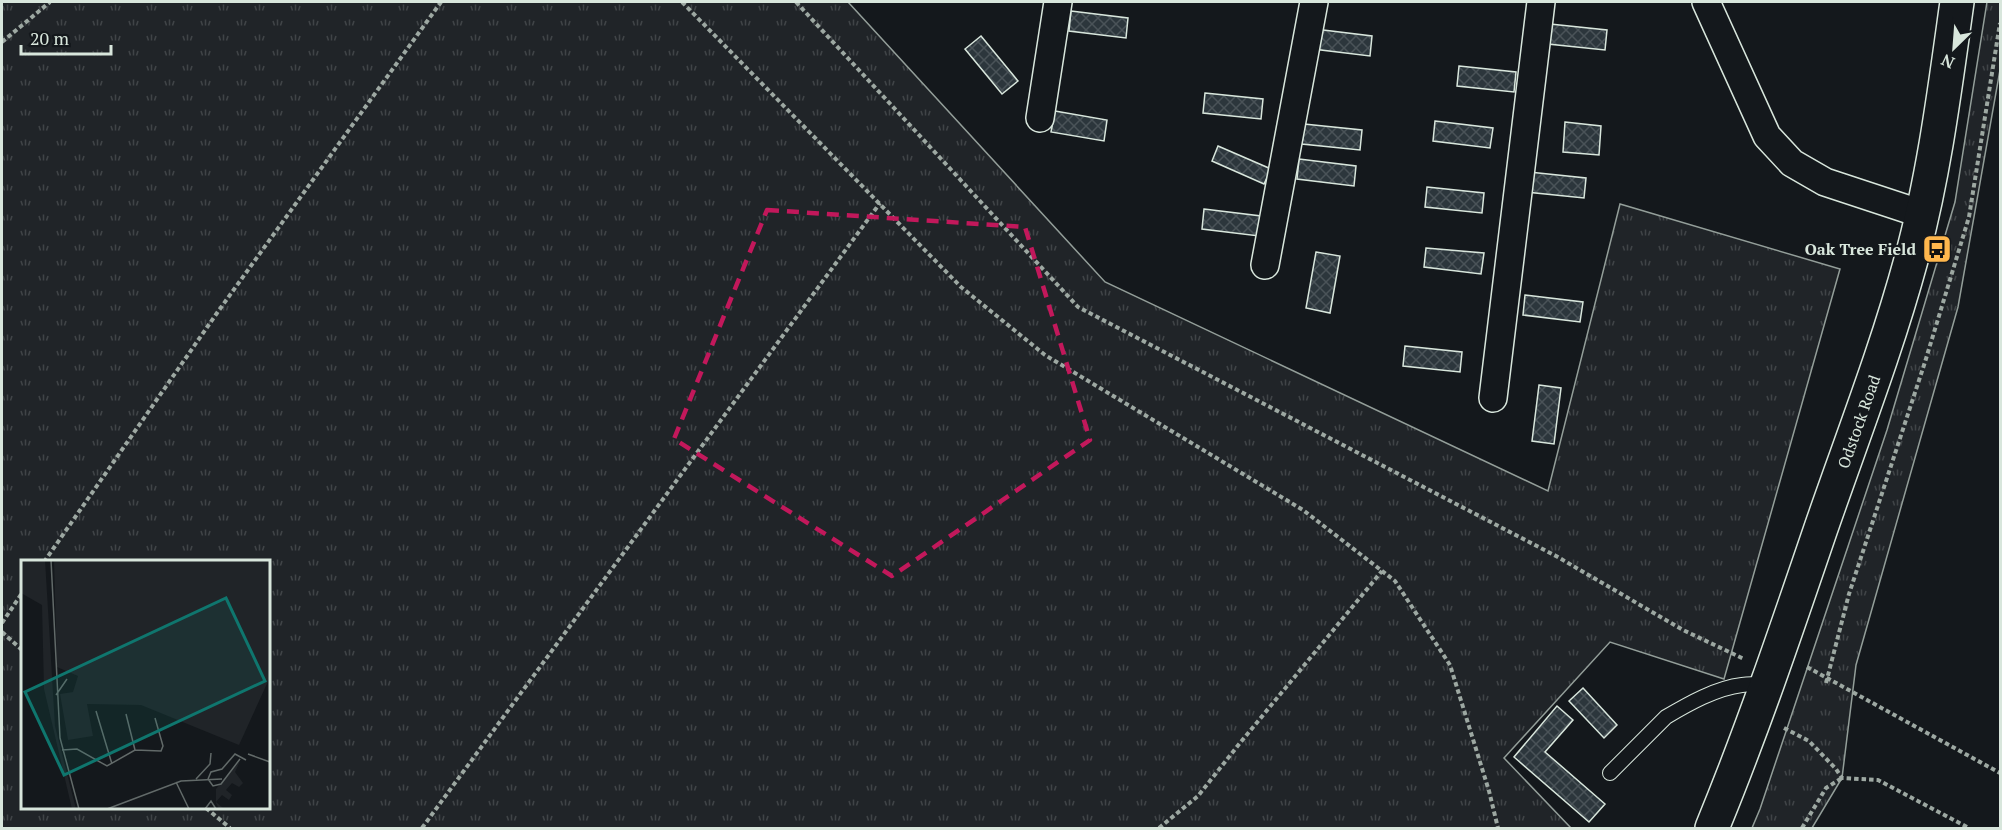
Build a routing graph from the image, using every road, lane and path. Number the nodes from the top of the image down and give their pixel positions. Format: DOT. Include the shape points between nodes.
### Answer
graph roads {
  1 [pos="50,2"];
  2 [pos="441,2"];
  3 [pos="682,2"];
  4 [pos="796,2"];
  5 [pos="1058,2"];
  6 [pos="1314,2"];
  7 [pos="1541,2"];
  8 [pos="1706,2"];
  9 [pos="1957,2"];
  10 [pos="2001,23"];
  11 [pos="2,42"];
  12 [pos="1040,118"];
  13 [pos="880,203"];
  14 [pos="1922,214"];
  15 [pos="1265,264"];
  16 [pos="1493,398"];
  17 [pos="45,560"];
  18 [pos="1382,572"];
  19 [pos="21,594"];
  20 [pos="2,623"];
  21 [pos="2,632"];
  22 [pos="21,649"];
  23 [pos="1826,680"];
  24 [pos="1765,689"];
  25 [pos="1610,773"];
  26 [pos="2001,773"];
  27 [pos="1842,778"];
  28 [pos="208,809"];
  29 [pos="230,828"];
  30 [pos="422,828"];
  31 [pos="1160,828"];
  32 [pos="1498,828"];
  33 [pos="1712,828"];
  34 [pos="1802,828"];
  35 [pos="1969,828"];
  1 -- 11 [label="path"];
  2 -- 17 [label="path"];
  3 -- 13 [label="path"];
  4 -- 24 [label="path" via="1078,307 1556,556 1683,630 1750,662"];
  5 -- 12 [label="street"];
  6 -- 15 [label="street"];
  7 -- 16 [label="street"];
  8 -- 14 [label="street" via="1767,136 1792,163 1825,182"];
  9 -- 14 [label="street, Odstock Road"];
  10 -- 23 [label="path" via="1970,217 1849,594"];
  13 -- 18 [label="path" via="961,287 1046,355 1303,510"];
  13 -- 30 [label="path"];
  14 -- 24 [label="street, Odstock Road" via="1892,321"];
  18 -- 31 [label="path" via="1198,796"];
  18 -- 32 [label="path" via="1395,581 1450,665"];
  19 -- 20 [label="path"];
  21 -- 22 [label="path"];
  23 -- 24 [label="path" via="1808,667"];
  23 -- 26 [label="path"];
  24 -- 25 [label="lane" via="1742,685 1728,688 1676,711"];
  24 -- 27 [label="path"];
  24 -- 33 [label="street, Odstock Road"];
  27 -- 34 [label="path" via="1826,788"];
  27 -- 35 [label="path" via="1878,780"];
  28 -- 29 [label="path"];
}
